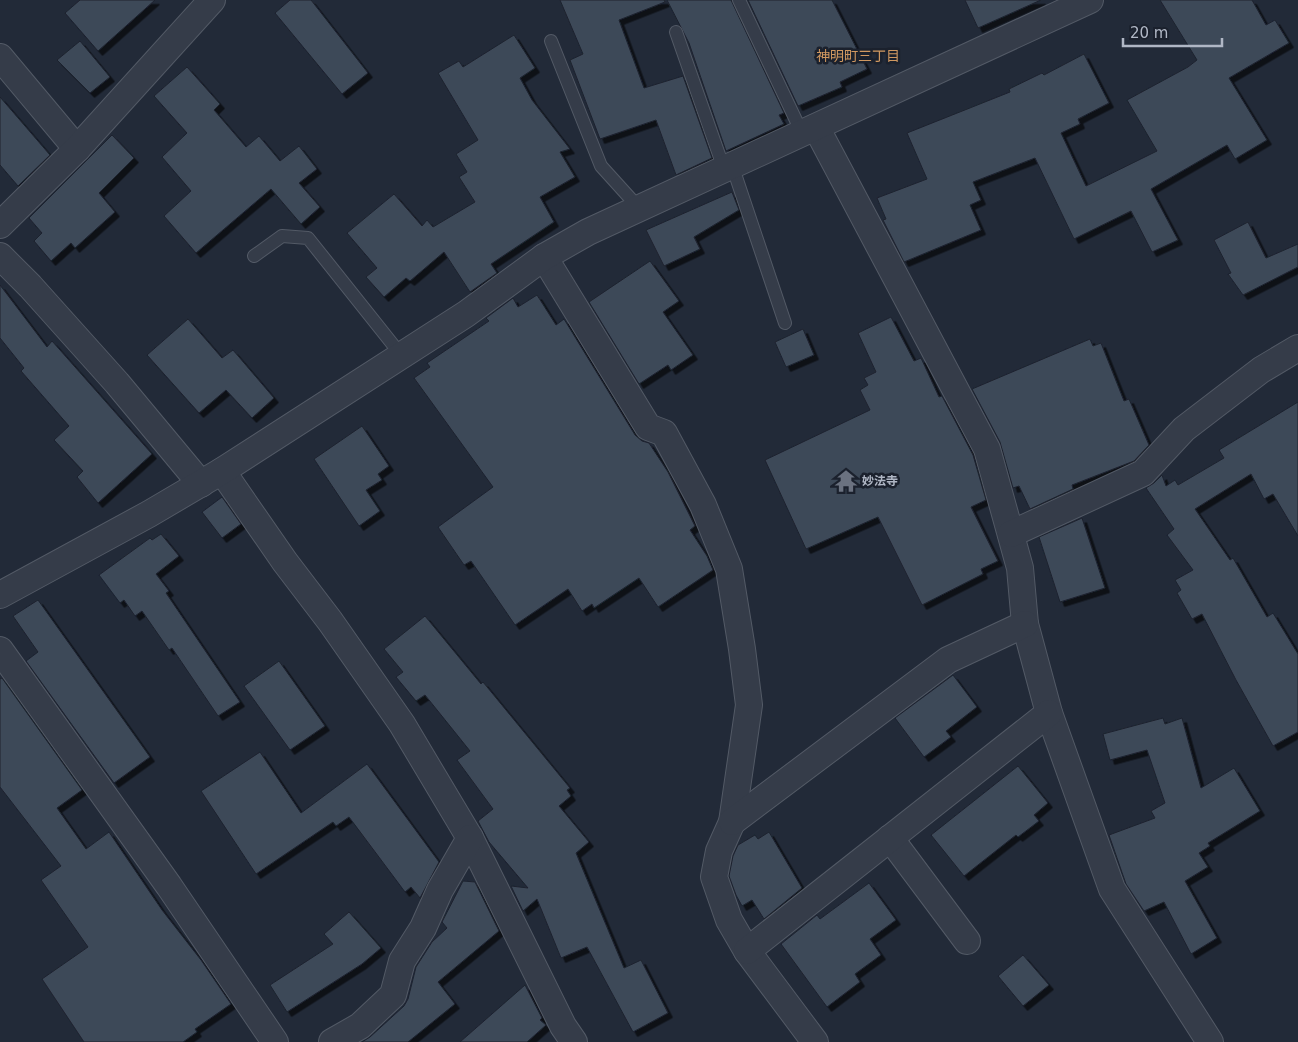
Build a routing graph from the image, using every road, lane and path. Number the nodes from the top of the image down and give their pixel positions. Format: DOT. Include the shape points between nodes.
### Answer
graph roads {
  1 [pos="212,0"];
  2 [pos="739,0"];
  3 [pos="1090,0"];
  4 [pos="676,32"];
  5 [pos="551,41"];
  6 [pos="0,57"];
  7 [pos="809,130"];
  8 [pos="77,150"];
  9 [pos="728,167"];
  10 [pos="640,208"];
  11 [pos="0,225"];
  12 [pos="0,256"];
  13 [pos="254,256"];
  14 [pos="544,257"];
  15 [pos="785,323"];
  16 [pos="1298,348"];
  17 [pos="402,356"];
  18 [pos="212,478"];
  19 [pos="1011,534"];
  20 [pos="0,595"];
  21 [pos="1025,624"];
  22 [pos="0,650"];
  23 [pos="1048,714"];
  24 [pos="732,822"];
  25 [pos="470,838"];
  26 [pos="890,838"];
  27 [pos="967,941"];
  28 [pos="747,951"];
  29 [pos="562,1037"];
  30 [pos="276,1042"];
  31 [pos="332,1042"];
  32 [pos="815,1042"];
  33 [pos="1210,1042"];
  1 -- 8 [label="street"];
  2 -- 7 [label="lane"];
  3 -- 7 [label="street"];
  4 -- 9 [label="lane"];
  5 -- 10 [label="lane" via="601,166"];
  6 -- 8 [label="street"];
  7 -- 9 [label="street"];
  7 -- 19 [label="street" via="987,449"];
  8 -- 11 [label="street"];
  9 -- 10 [label="street"];
  9 -- 15 [label="lane"];
  10 -- 14 [label="street"];
  12 -- 18 [label="street" via="117,383"];
  13 -- 17 [label="lane" via="282,236 308,238"];
  14 -- 17 [label="street"];
  14 -- 24 [label="street" via="648,427 664,433 702,505 729,569 749,705"];
  16 -- 19 [label="street" via="1262,370 1184,429 1143,473"];
  17 -- 18 [label="street"];
  18 -- 20 [label="street"];
  18 -- 25 [label="street" via="285,562 330,621 402,724"];
  19 -- 21 [label="street" via="1020,568"];
  21 -- 23 [label="street"];
  21 -- 24 [label="street" via="948,660"];
  22 -- 30 [label="street"];
  23 -- 26 [label="street"];
  23 -- 33 [label="street" via="1112,889"];
  24 -- 28 [label="street" via="719,851 714,877 729,920"];
  25 -- 29 [label="street"];
  25 -- 31 [label="street" via="402,961 393,995 360,1026"];
  26 -- 27 [label="street"];
  26 -- 28 [label="street"];
  28 -- 32 [label="street"];
}
